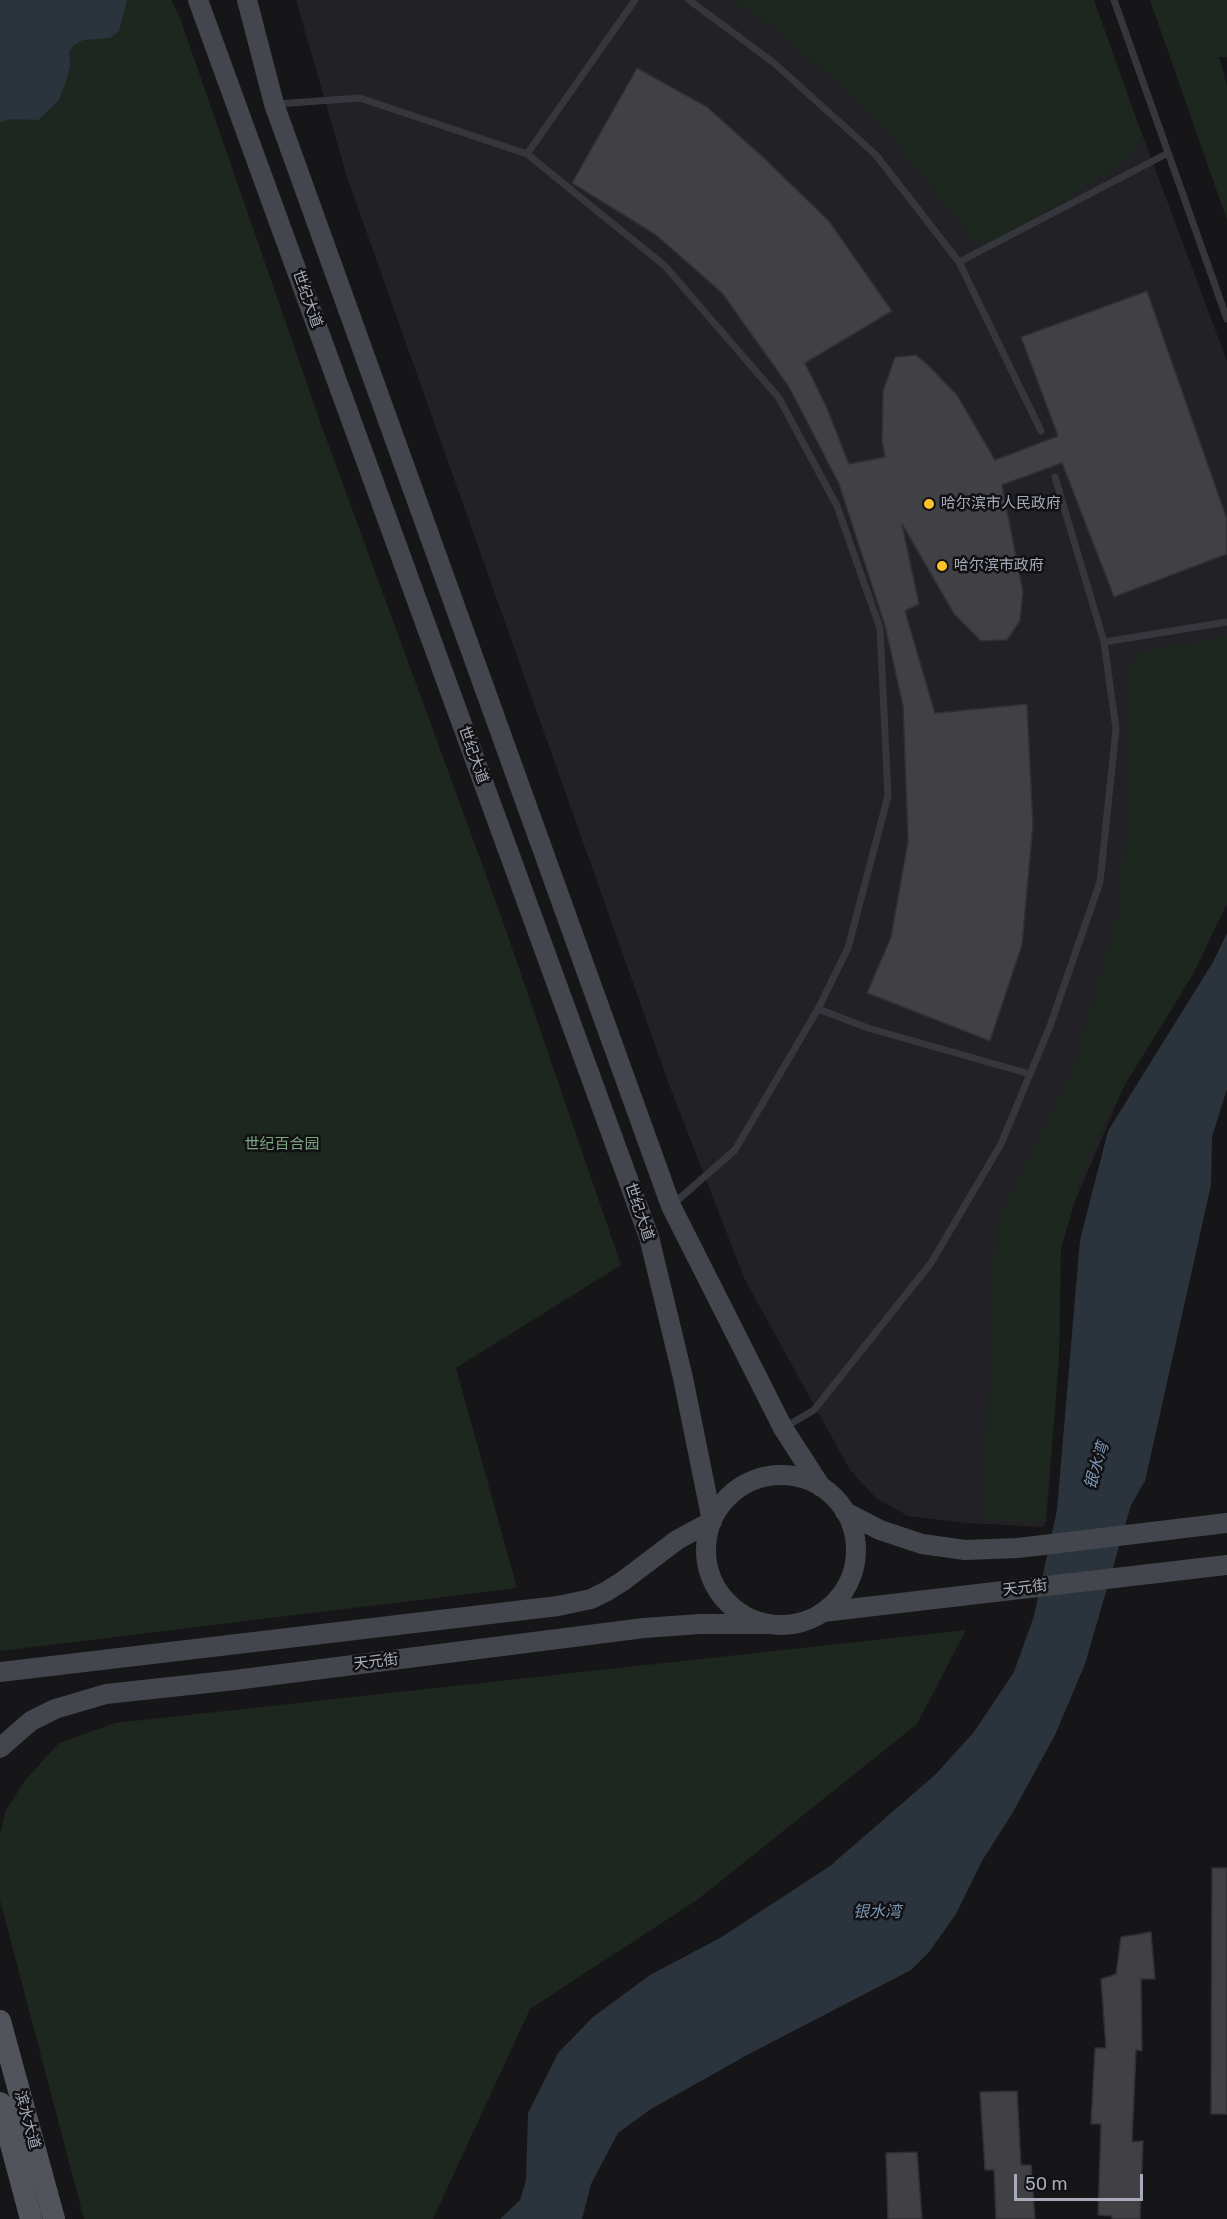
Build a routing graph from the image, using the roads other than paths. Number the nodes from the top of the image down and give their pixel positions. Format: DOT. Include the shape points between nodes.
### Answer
graph roads {
  1 [pos="198,0"];
  2 [pos="248,0"];
  3 [pos="635,0"];
  4 [pos="689,0"];
  5 [pos="1114,0"];
  6 [pos="274,104"];
  7 [pos="1168,153"];
  8 [pos="527,154"];
  9 [pos="959,262"];
  10 [pos="1227,319"];
  11 [pos="1041,431"];
  12 [pos="1055,477"];
  13 [pos="1227,622"];
  14 [pos="1104,642"];
  15 [pos="818,1009"];
  16 [pos="1030,1074"];
  17 [pos="671,1206"];
  18 [pos="783,1428"];
  19 [pos="821,1487"];
  20 [pos="845,1512"];
  21 [pos="712,1521"];
  22 [pos="1227,1523"];
  23 [pos="1227,1565"];
  24 [pos="824,1612"];
  25 [pos="766,1624"];
  26 [pos="1,1672"];
  27 [pos="0,1748"];
  28 [pos="0,2021"];
  29 [pos="0,2103"];
  30 [pos="31,2219"];
  31 [pos="54,2219"];
  1 -- 21 [label="main road, 世纪大道" via="649,1237"];
  2 -- 6 [label="main road"];
  3 -- 8 [label="lane"];
  4 -- 9 [label="lane" via="774,63 876,155"];
  5 -- 7 [label="lane"];
  6 -- 8 [label="lane" via="360,98"];
  6 -- 17 [label="main road"];
  7 -- 9 [label="lane"];
  7 -- 10 [label="lane"];
  8 -- 15 [label="lane" via="665,266 779,398 837,506 880,628 888,796 848,948"];
  9 -- 11 [label="lane"];
  12 -- 14 [label="lane"];
  13 -- 14 [label="lane"];
  14 -- 16 [label="lane" via="1116,729 1100,882"];
  15 -- 16 [label="lane" via="868,1028"];
  15 -- 17 [label="lane" via="735,1150"];
  16 -- 18 [label="lane" via="1001,1144 931,1263 814,1410"];
  17 -- 18 [label="main road"];
  18 -- 19 [label="main road"];
  19 -- 20 [label="main road"];
  19 -- 21 [label="main road" via="801,1478 780,1475 758,1479 739,1488"];
  20 -- 22 [label="main road" via="880,1530 922,1544 965,1550 1018,1548"];
  20 -- 24 [label="main road" via="856,1551 852,1575 840,1596"];
  21 -- 25 [label="main road" via="707,1565 714,1586 745,1617"];
  21 -- 26 [label="main road" via="676,1540 623,1581 591,1599"];
  23 -- 24 [label="main road, 天元街"];
  24 -- 25 [label="main road" via="786,1625"];
  25 -- 27 [label="main road, 天元街" via="644,1628 105,1694 39,1717"];
  28 -- 31 [label="main road, 滨水大道"];
  29 -- 30 [label="main road, 滨水大道"];
}
